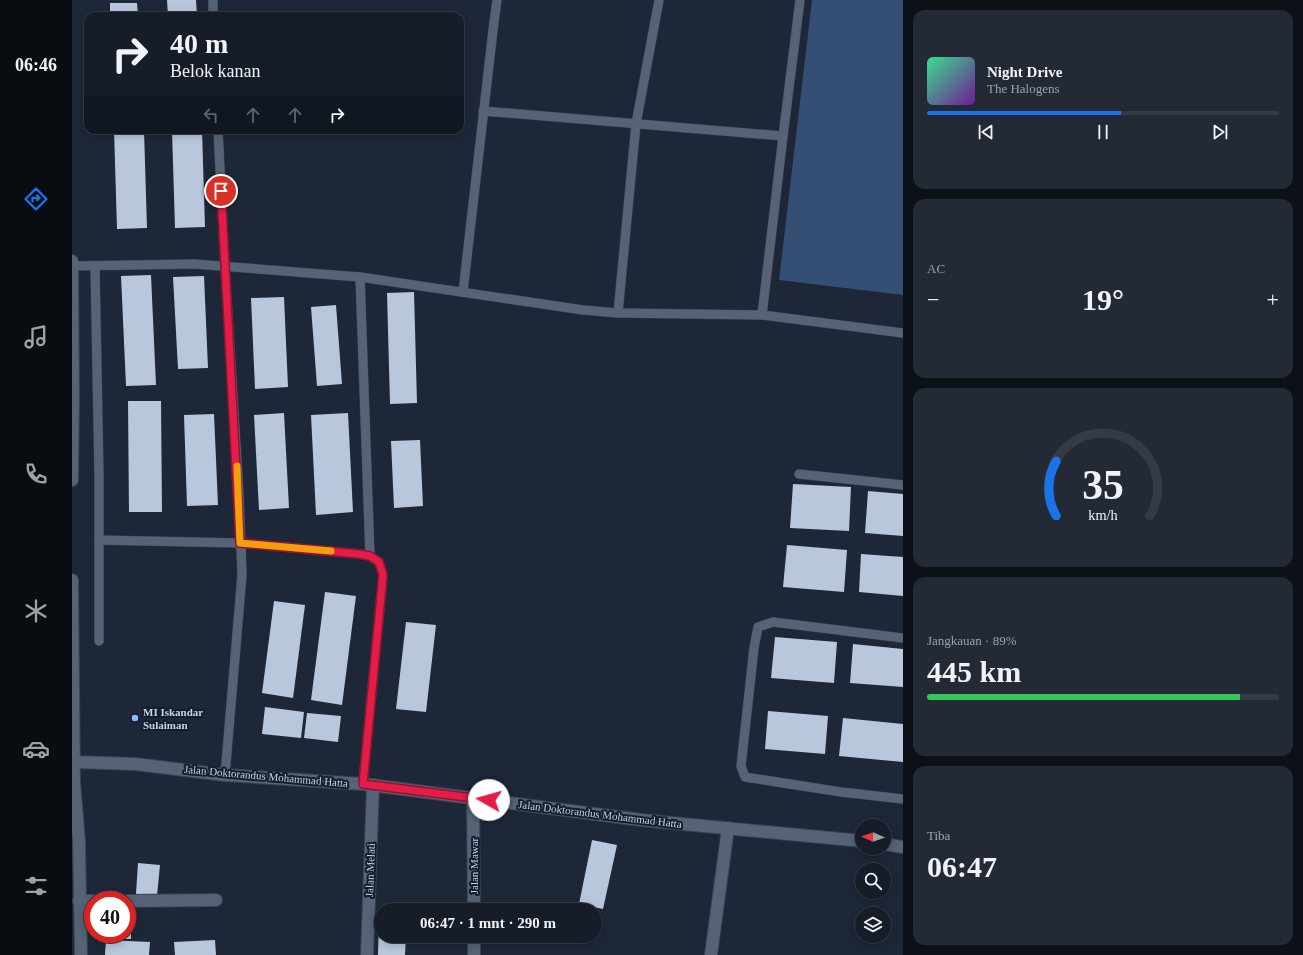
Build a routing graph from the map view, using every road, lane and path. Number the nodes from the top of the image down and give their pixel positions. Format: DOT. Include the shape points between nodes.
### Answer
graph roads {
  1 [pos="213,0"];
  2 [pos="498,0"];
  3 [pos="659,0"];
  4 [pos="800,0"];
  5 [pos="214,12"];
  6 [pos="483,111"];
  7 [pos="636,124"];
  8 [pos="218,134"];
  9 [pos="782,136"];
  10 [pos="72,260"];
  11 [pos="72,266"];
  12 [pos="95,266"];
  13 [pos="225,267"];
  14 [pos="360,277"];
  15 [pos="463,292"];
  16 [pos="618,313"];
  17 [pos="762,315"];
  18 [pos="903,333"];
  19 [pos="73,374"];
  20 [pos="73,398"];
  21 [pos="799,474"];
  22 [pos="72,480"];
  23 [pos="903,485"];
  24 [pos="99,540"];
  25 [pos="240,543"];
  26 [pos="370,556"];
  27 [pos="72,580"];
  28 [pos="903,638"];
  29 [pos="99,641"];
  30 [pos="74,767"];
  31 [pos="225,774"];
  32 [pos="368,785"];
  33 [pos="473,798"];
  34 [pos="903,800"];
  35 [pos="728,828"];
  36 [pos="855,840"];
  37 [pos="891,845"];
  38 [pos="903,847"];
  39 [pos="216,900"];
  40 [pos="79,901"];
  41 [pos="84,901"];
  42 [pos="136,901"];
  43 [pos="474,903"];
  44 [pos="474,943"];
  45 [pos="81,955"];
  46 [pos="367,955"];
  47 [pos="474,955"];
  48 [pos="711,955"];
  1 -- 5 [label="lane"];
  2 -- 6 [label="lane"];
  3 -- 7 [label="lane"];
  4 -- 9 [label="lane"];
  6 -- 7 [label="lane"];
  6 -- 15 [label="lane"];
  7 -- 9 [label="lane"];
  7 -- 16 [label="lane"];
  8 -- 13 [label="lane"];
  9 -- 17 [label="lane"];
  10 -- 11 [label="street"];
  11 -- 12 [label="lane"];
  11 -- 19 [label="street"];
  12 -- 13 [label="lane" via="194,264"];
  12 -- 24 [label="lane"];
  13 -- 14 [label="lane"];
  13 -- 25 [label="lane"];
  14 -- 15 [label="lane"];
  14 -- 26 [label="lane"];
  15 -- 16 [label="lane"];
  16 -- 17 [label="lane"];
  17 -- 18 [label="lane"];
  19 -- 20 [label="street"];
  20 -- 22 [label="street"];
  21 -- 23 [label="lane"];
  24 -- 25 [label="lane"];
  24 -- 29 [label="lane"];
  25 -- 26 [label="lane"];
  25 -- 31 [label="lane" via="242,575"];
  26 -- 32 [label="lane" via="379,562 383,575"];
  27 -- 30 [label="street"];
  28 -- 34 [label="lane" via="773,622 758,627 741,766 745,777"];
  30 -- 31 [label="street, Jalan Doktorandus Mohammad Hatta" via="135,764"];
  30 -- 40 [label="street"];
  31 -- 32 [label="street, Jalan Doktorandus Mohammad Hatta"];
  32 -- 33 [label="street, Jalan Doktorandus Mohammad Hatta"];
  32 -- 46 [label="street, Jalan Melati"];
  33 -- 35 [label="street, Jalan Doktorandus Mohammad Hatta" via="641,820"];
  33 -- 43 [label="street, Jalan Mawar"];
  35 -- 36 [label="street, Jalan Doktorandus Mohammad Hatta"];
  35 -- 48 [label="street"];
  37 -- 38 [label="street"];
  39 -- 42 [label="street"];
  40 -- 41 [label="street"];
  40 -- 45 [label="street"];
  44 -- 47 [label="street"];
}
